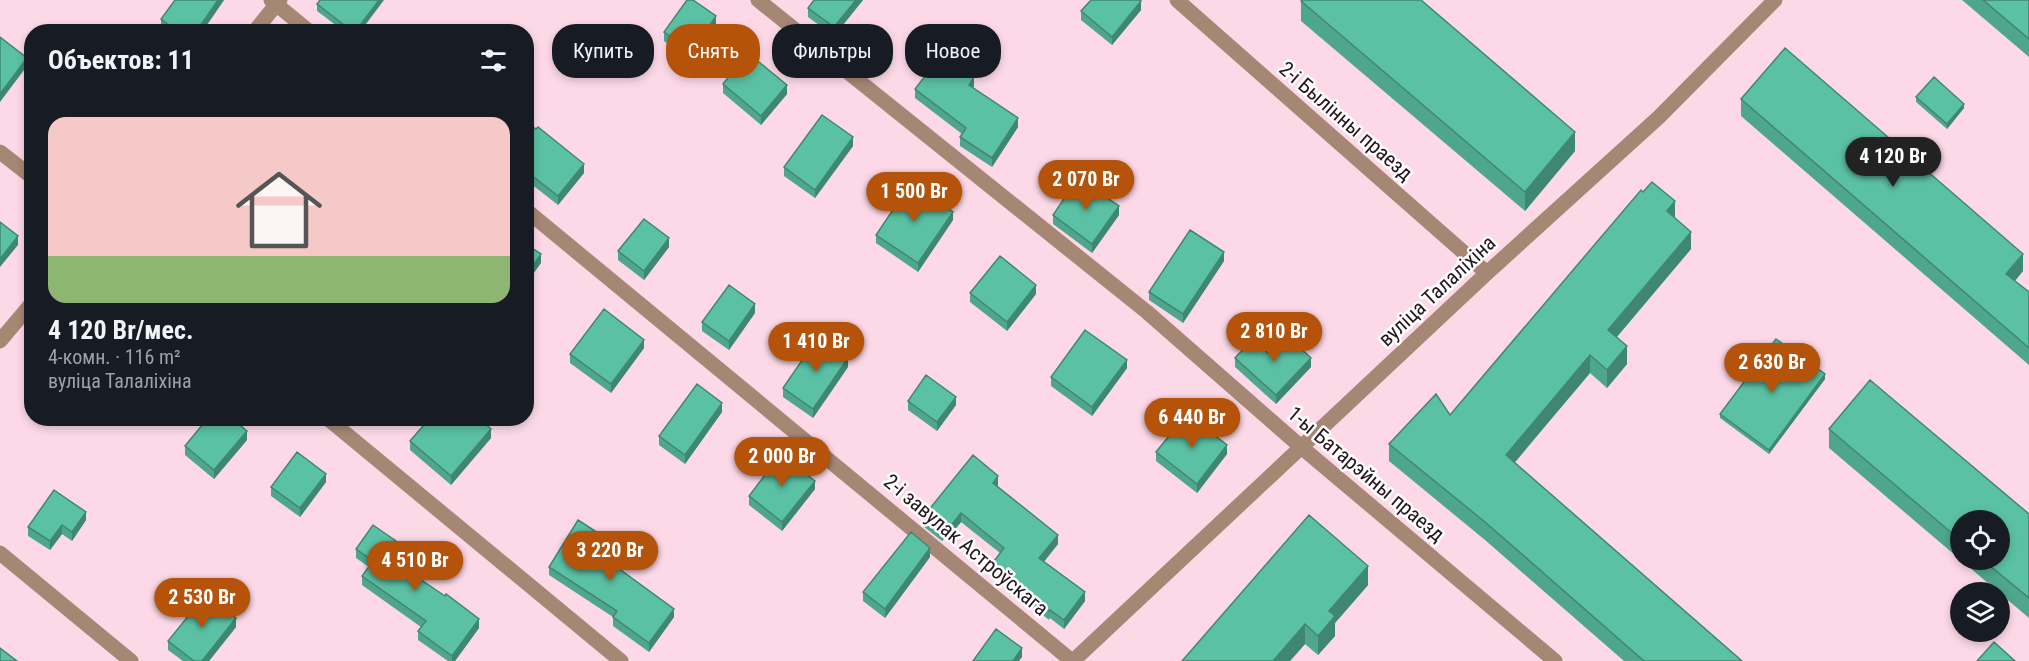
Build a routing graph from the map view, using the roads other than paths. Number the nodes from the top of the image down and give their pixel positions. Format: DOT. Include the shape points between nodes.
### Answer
graph roads {
  1 [pos="758,0"];
  2 [pos="1177,0"];
  3 [pos="1774,0"];
  4 [pos="276,1"];
  5 [pos="260,24"];
  6 [pos="301,24"];
  7 [pos="0,152"];
  8 [pos="24,171"];
  9 [pos="534,217"];
  10 [pos="1487,273"];
  11 [pos="24,312"];
  12 [pos="0,341"];
  13 [pos="337,426"];
  14 [pos="1300,446"];
  15 [pos="0,553"];
  16 [pos="131,661"];
  17 [pos="621,661"];
  18 [pos="1073,661"];
  19 [pos="1555,661"];
  1 -- 14 [label="street, 1-ы Батарэйны праезд" via="1147,312"];
  2 -- 10 [label="street, 2-і Былінны праезд"];
  3 -- 10 [label="street, вуліца Талаліхіна" via="1659,117"];
  4 -- 5 [label="street"];
  4 -- 6 [label="street"];
  7 -- 8 [label="street"];
  9 -- 18 [label="street, 2-і завулак Астроўскага"];
  10 -- 14 [label="street, вуліца Талаліхіна"];
  11 -- 12 [label="street"];
  13 -- 17 [label="street"];
  14 -- 18 [label="street, вуліца Талаліхіна"];
  14 -- 19 [label="street, 1-ы Батарэйны праезд"];
  15 -- 16 [label="street"];
}
